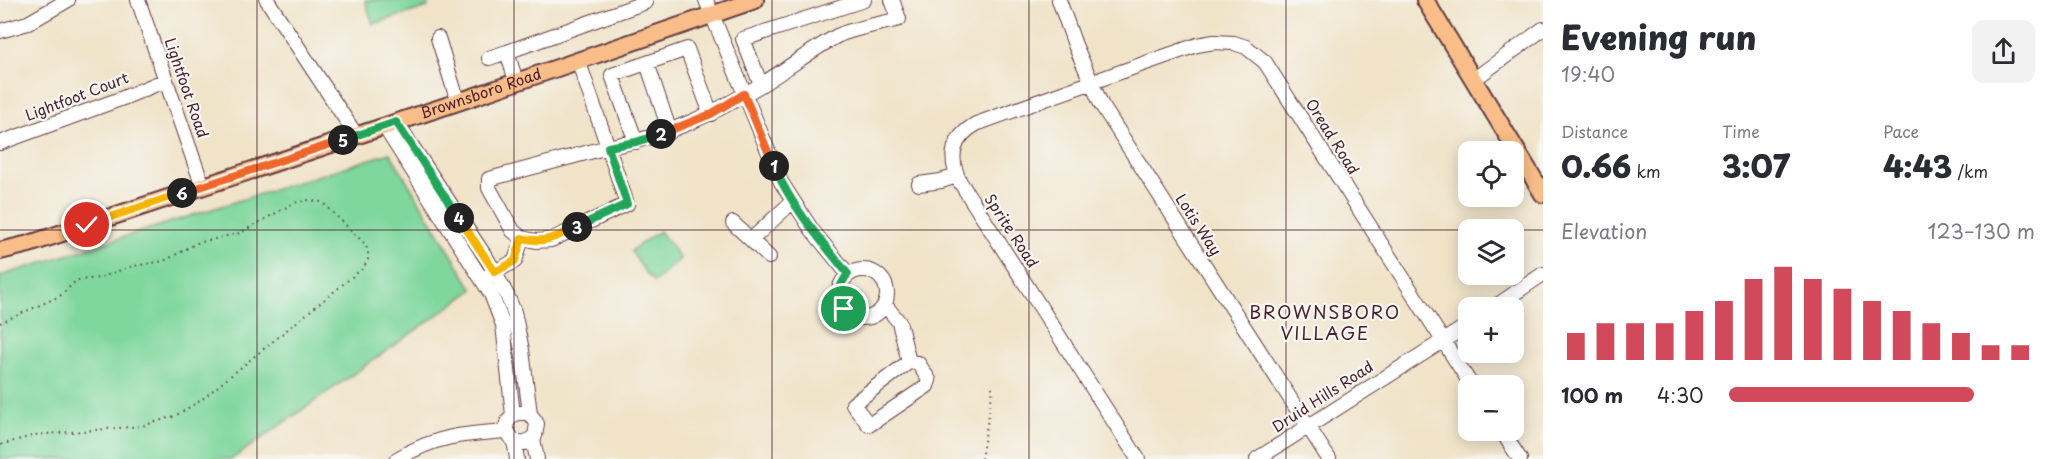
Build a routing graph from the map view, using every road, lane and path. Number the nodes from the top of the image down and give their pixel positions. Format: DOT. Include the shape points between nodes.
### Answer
graph roads {
  1 [pos="68,0"];
  2 [pos="138,0"];
  3 [pos="267,0"];
  4 [pos="755,0"];
  5 [pos="864,0"];
  6 [pos="892,0"];
  7 [pos="1059,0"];
  8 [pos="1425,0"];
  9 [pos="646,2"];
  10 [pos="708,7"];
  11 [pos="1543,29"];
  12 [pos="0,31"];
  13 [pos="438,38"];
  14 [pos="507,52"];
  15 [pos="489,58"];
  16 [pos="578,60"];
  17 [pos="647,63"];
  18 [pos="166,80"];
  19 [pos="1473,80"];
  20 [pos="516,81"];
  21 [pos="1091,83"];
  22 [pos="761,85"];
  23 [pos="744,94"];
  24 [pos="458,102"];
  25 [pos="711,114"];
  26 [pos="390,124"];
  27 [pos="670,132"];
  28 [pos="356,135"];
  29 [pos="636,142"];
  30 [pos="0,143"];
  31 [pos="608,147"];
  32 [pos="957,176"];
  33 [pos="919,184"];
  34 [pos="202,187"];
  35 [pos="1543,194"];
  36 [pos="793,201"];
  37 [pos="733,223"];
  38 [pos="522,238"];
  39 [pos="751,240"];
  40 [pos="0,251"];
  41 [pos="769,257"];
  42 [pos="495,272"];
  43 [pos="848,274"];
  44 [pos="1543,274"];
  45 [pos="482,278"];
  46 [pos="1509,297"];
  47 [pos="885,305"];
  48 [pos="0,323"];
  49 [pos="1458,331"];
  50 [pos="1443,340"];
  51 [pos="909,362"];
  52 [pos="1465,375"];
  53 [pos="989,384"];
  54 [pos="530,414"];
  55 [pos="513,415"];
  56 [pos="1308,426"];
  57 [pos="510,436"];
  58 [pos="533,439"];
  59 [pos="1509,441"];
  60 [pos="0,445"];
  61 [pos="397,459"];
  62 [pos="517,459"];
  63 [pos="537,459"];
  64 [pos="981,459"];
  65 [pos="1138,459"];
  66 [pos="1257,459"];
  67 [pos="1329,459"];
  68 [pos="1520,459"];
  1 -- 12 [label="street" via="28,23"];
  2 -- 18 [label="street, Lightfoot Road"];
  3 -- 28 [label="street"];
  4 -- 10 [label="main road, Brownsboro Road"];
  5 -- 22 [label="street" via="743,39"];
  6 -- 22 [label="street" via="899,19 839,35"];
  7 -- 21 [label="street, Lotis Way"];
  8 -- 19 [label="main road"];
  9 -- 14 [label="street"];
  10 -- 16 [label="main road, Brownsboro Road"];
  10 -- 23 [label="street"];
  11 -- 19 [label="street"];
  13 -- 24 [label="street"];
  14 -- 15 [label="street"];
  14 -- 20 [label="street"];
  16 -- 20 [label="main road, Brownsboro Road"];
  16 -- 31 [label="street"];
  17 -- 25 [label="street" via="687,49"];
  17 -- 27 [label="street"];
  17 -- 29 [label="street" via="612,75"];
  18 -- 30 [label="street, Lightfoot Court"];
  18 -- 34 [label="street, Lightfoot Road"];
  19 -- 35 [label="main road"];
  20 -- 24 [label="main road, Brownsboro Road"];
  21 -- 32 [label="street, Sprite Road" via="993,117 965,131 953,155"];
  21 -- 50 [label="street, Oread Road" via="1197,45 1234,43 1253,51 1270,69"];
  21 -- 56 [label="street, Lotis Way"];
  22 -- 23 [label="street"];
  23 -- 25 [label="street"];
  23 -- 36 [label="street"];
  24 -- 26 [label="main road, Brownsboro Road"];
  25 -- 27 [label="street"];
  26 -- 28 [label="main road, Brownsboro Road"];
  26 -- 42 [label="street"];
  26 -- 45 [label="street"];
  27 -- 29 [label="street"];
  28 -- 34 [label="main road, Brownsboro Road"];
  29 -- 31 [label="street"];
  31 -- 38 [label="street" via="627,204 551,240 536,242"];
  31 -- 38 [label="street" via="489,179 489,188 513,231"];
  32 -- 33 [label="street"];
  32 -- 65 [label="street, Sprite Road"];
  34 -- 40 [label="main road, Brownsboro Road"];
  36 -- 39 [label="street"];
  36 -- 43 [label="street"];
  37 -- 39 [label="street"];
  38 -- 42 [label="street" via="515,261"];
  39 -- 41 [label="street"];
  42 -- 45 [label="street"];
  42 -- 54 [label="street" via="514,312"];
  43 -- 47 [label="street" via="866,269 876,272 887,287"];
  43 -- 47 [label="street" via="839,291 844,309 851,315 870,317"];
  44 -- 46 [label="street"];
  45 -- 55 [label="street" via="503,325"];
  47 -- 51 [label="street" via="899,321"];
  48 -- 60 [label="path" via="60,296 77,280 164,261 197,243 240,233 294,203 307,200 322,202 368,250 363,268 176,416 142,426 35,435"];
  49 -- 50 [label="street, Druid Hills Road"];
  50 -- 52 [label="street, Oread Road"];
  50 -- 56 [label="street, Druid Hills Road"];
  51 -- 51 [label="street" via="854,404 869,425 927,386 925,371 918,363"];
  53 -- 64 [label="path" via="993,389"];
  54 -- 55 [label="street"];
  54 -- 58 [label="street" via="537,424"];
  55 -- 57 [label="street" via="506,425"];
  56 -- 66 [label="street, Druid Hills Road"];
  56 -- 67 [label="street, Lotis Way"];
  57 -- 58 [label="street" via="525,443"];
  57 -- 61 [label="street" via="449,437 419,446"];
  57 -- 62 [label="street"];
  58 -- 63 [label="street"];
  59 -- 68 [label="street"];
}
